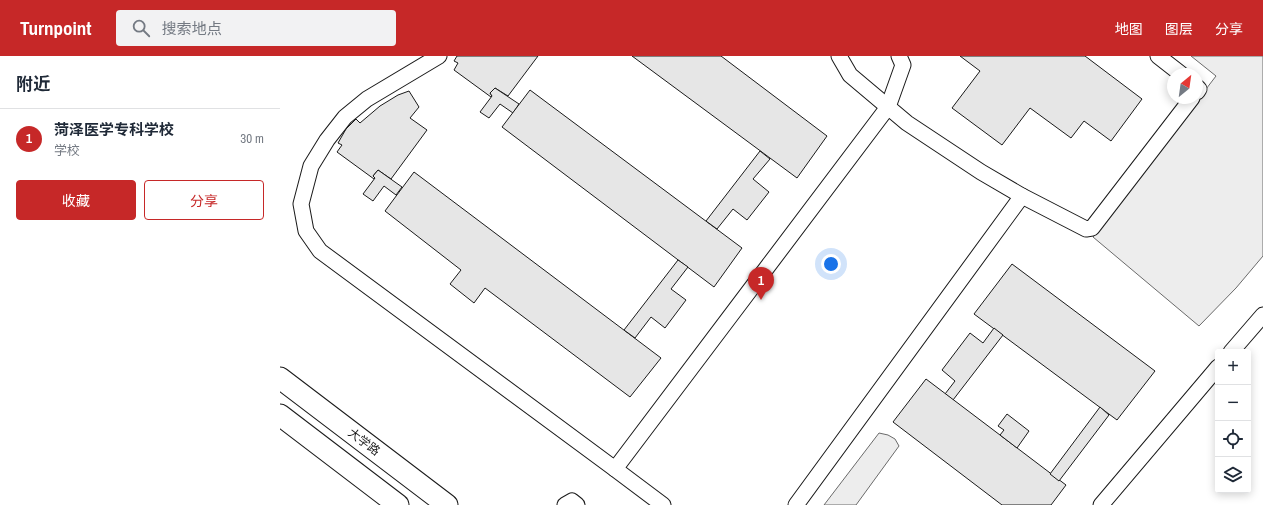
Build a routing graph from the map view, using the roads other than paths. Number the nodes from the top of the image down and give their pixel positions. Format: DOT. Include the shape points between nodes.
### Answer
graph roads {
  1 [pos="439,56"];
  2 [pos="839,56"];
  3 [pos="899,56"];
  4 [pos="1158,56"];
  5 [pos="1173,68"];
  6 [pos="1187,104"];
  7 [pos="888,107"];
  8 [pos="1022,196"];
  9 [pos="1263,315"];
  10 [pos="1234,349"];
  11 [pos="1215,371"];
  12 [pos="280,378"];
  13 [pos="280,415"];
  14 [pos="615,469"];
  15 [pos="398,505"];
  16 [pos="447,505"];
  17 [pos="565,505"];
  18 [pos="578,505"];
  19 [pos="664,505"];
  20 [pos="796,505"];
  21 [pos="1101,505"];
  1 -- 14 [label="street" via="367,99 345,117 327,140 311,166 301,204 306,231 320,251"];
  2 -- 7 [label="street" via="850,75"];
  3 -- 7 [label="street" via="903,65"];
  4 -- 5 [label="street"];
  6 -- 8 [label="street" via="1092,228 1086,228"];
  7 -- 8 [label="street" via="919,131"];
  7 -- 14 [label="street"];
  8 -- 20 [label="street"];
  9 -- 10 [label="street"];
  11 -- 21 [label="street"];
  12 -- 16 [label="main road, 大学路"];
  13 -- 15 [label="main road"];
  14 -- 19 [label="street"];
  17 -- 18 [label="street" via="572,501"];
}
